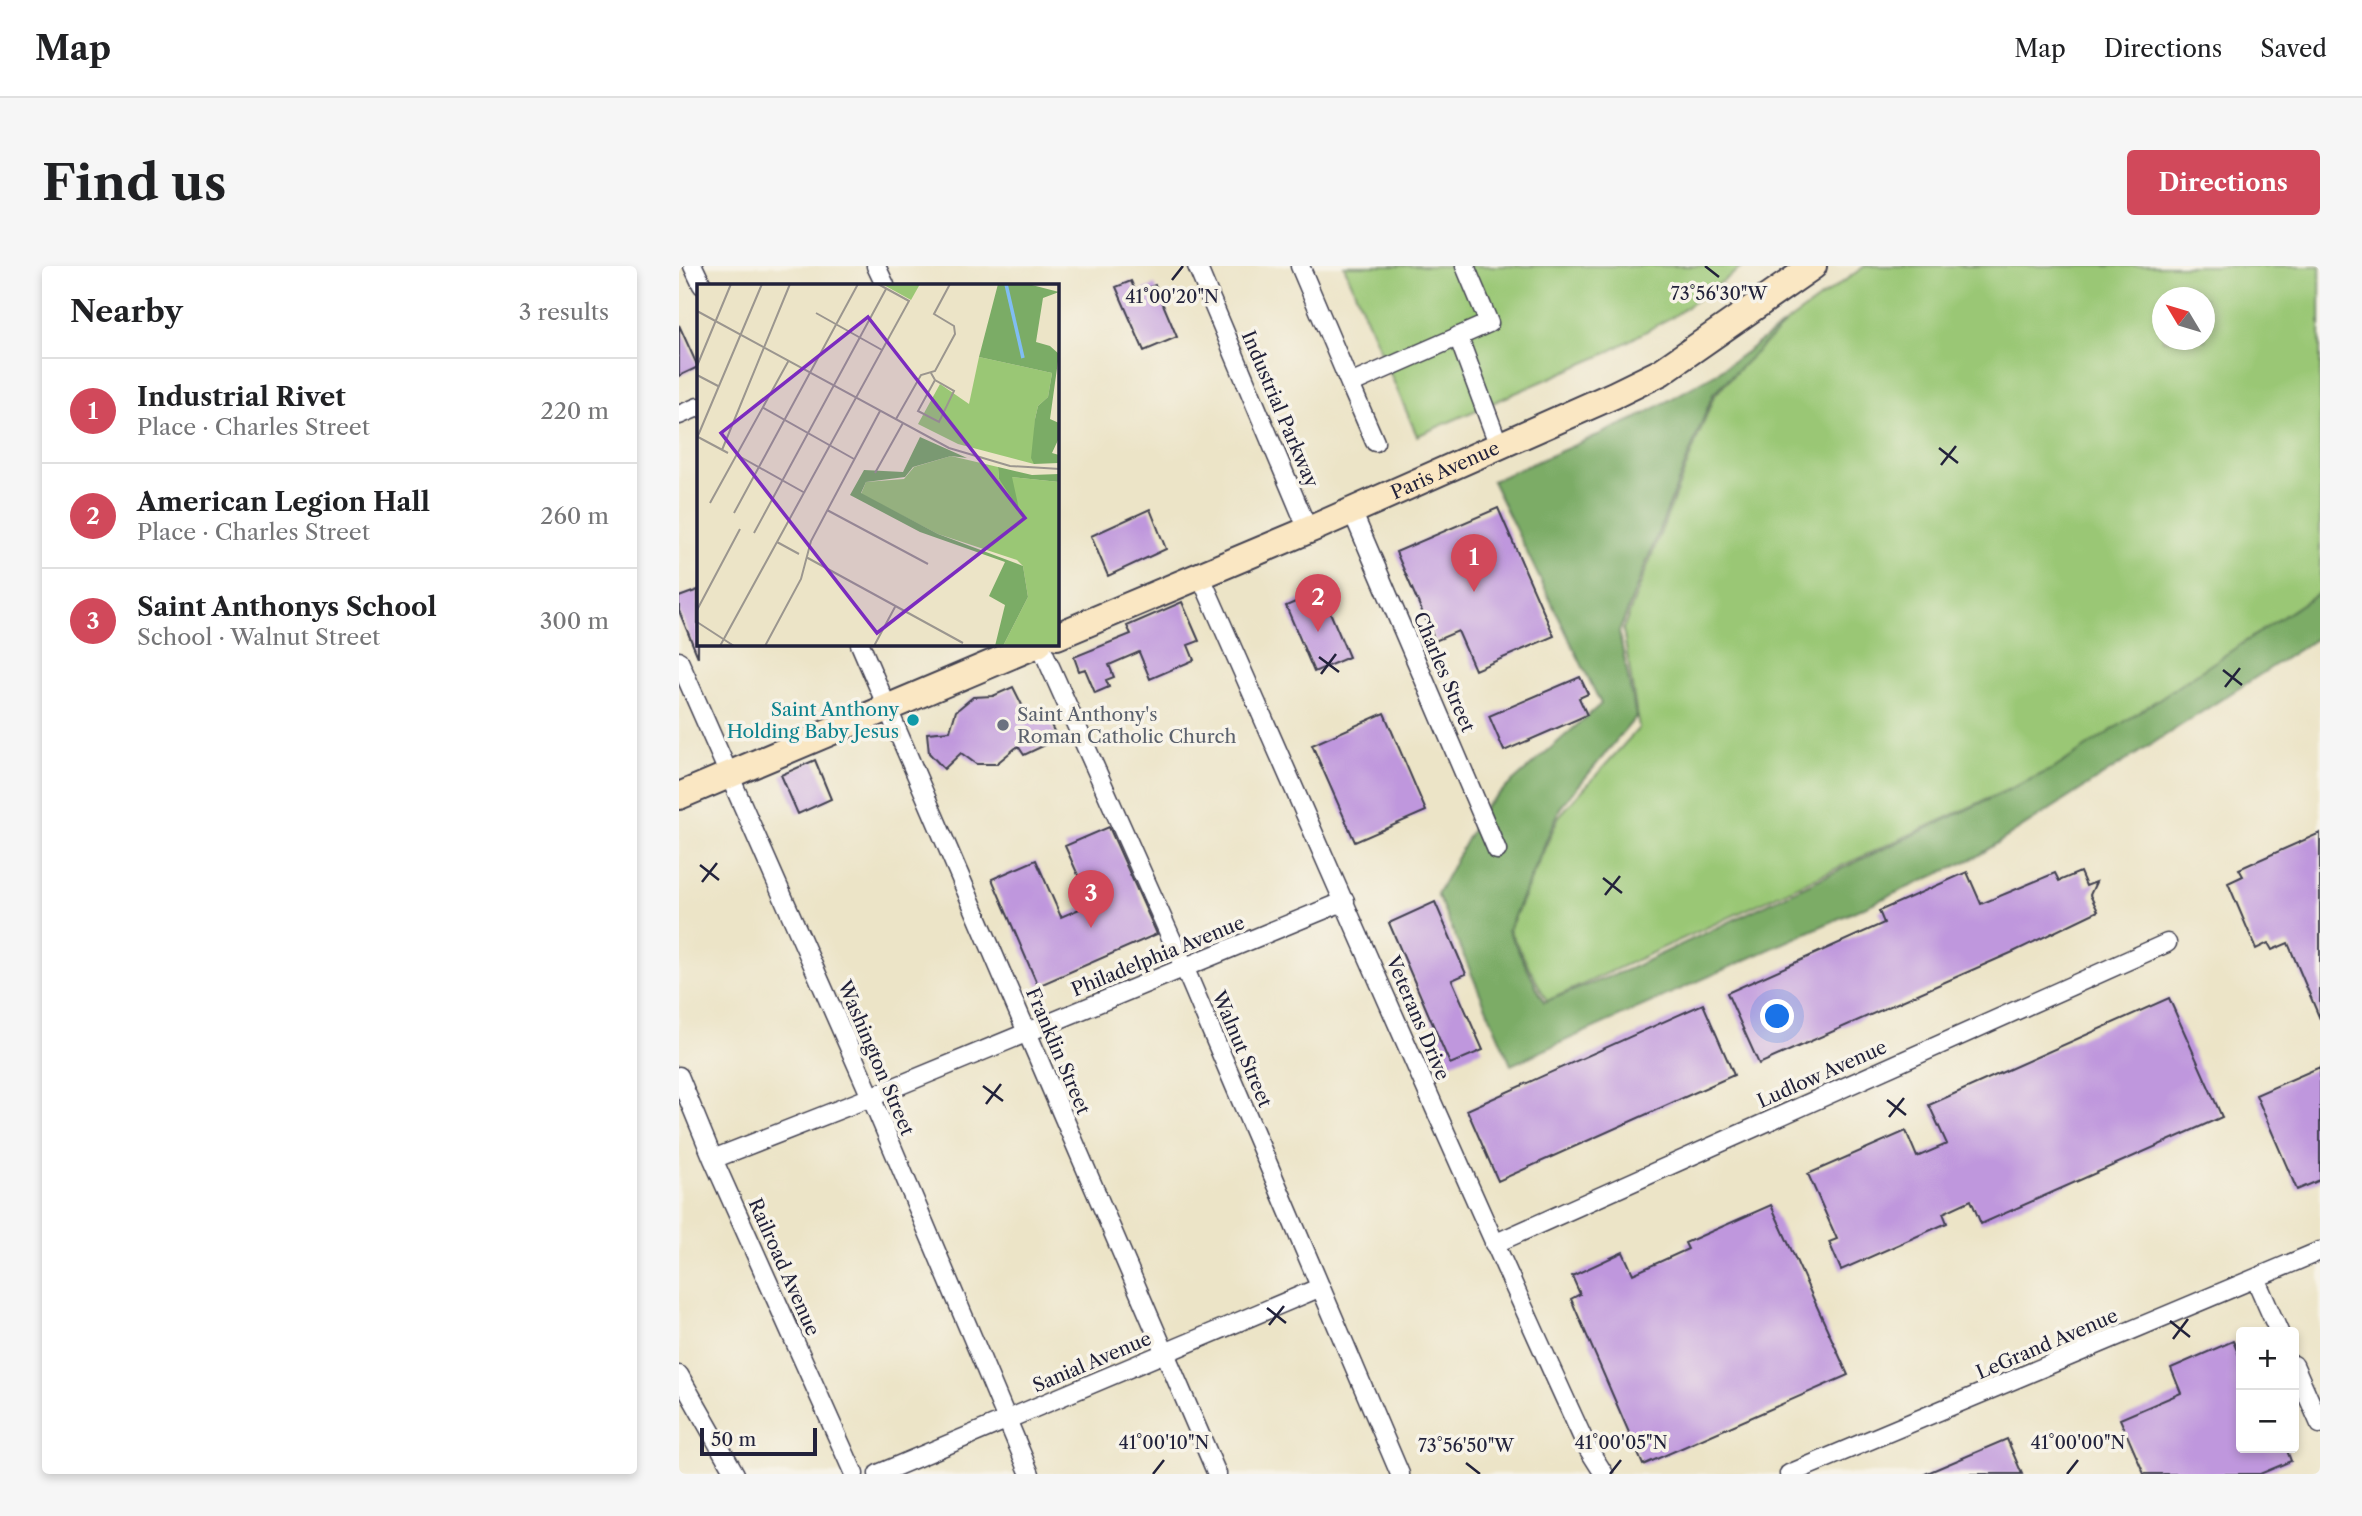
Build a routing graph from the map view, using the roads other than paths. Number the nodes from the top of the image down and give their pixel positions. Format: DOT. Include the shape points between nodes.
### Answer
graph roads {
  1 [pos="693,266"];
  2 [pos="876,266"];
  3 [pos="1197,266"];
  4 [pos="1300,266"];
  5 [pos="1465,266"];
  6 [pos="1813,266"];
  7 [pos="702,284"];
  8 [pos="885,284"];
  9 [pos="1458,336"];
  10 [pos="1350,384"];
  11 [pos="697,407"];
  12 [pos="679,415"];
  13 [pos="1375,442"];
  14 [pos="1499,446"];
  15 [pos="1352,511"];
  16 [pos="1308,530"];
  17 [pos="1200,575"];
  18 [pos="1059,635"];
  19 [pos="861,646"];
  20 [pos="1034,646"];
  21 [pos="1040,646"];
  22 [pos="679,661"];
  23 [pos="888,708"];
  24 [pos="728,774"];
  25 [pos="679,796"];
  26 [pos="1497,850"];
  27 [pos="1345,901"];
  28 [pos="2167,943"];
  29 [pos="1185,969"];
  30 [pos="1027,1032"];
  31 [pos="679,1076"];
  32 [pos="871,1097"];
  33 [pos="713,1159"];
  34 [pos="1494,1244"];
  35 [pos="2320,1251"];
  36 [pos="2256,1280"];
  37 [pos="1321,1287"];
  38 [pos="2277,1327"];
  39 [pos="1164,1354"];
  40 [pos="679,1375"];
  41 [pos="2299,1376"];
  42 [pos="1006,1421"];
  43 [pos="2320,1423"];
  44 [pos="735,1474"];
  45 [pos="854,1474"];
  46 [pos="878,1474"];
  47 [pos="1030,1474"];
  48 [pos="1217,1474"];
  49 [pos="1399,1474"];
  50 [pos="1604,1474"];
  51 [pos="1789,1474"];
  1 -- 7 [label="street"];
  2 -- 8 [label="street"];
  3 -- 16 [label="street, Industrial Parkway"];
  4 -- 10 [label="street"];
  5 -- 9 [label="street" via="1489,323"];
  6 -- 14 [label="street, Paris Avenue" via="1661,372"];
  9 -- 10 [label="street"];
  9 -- 14 [label="street"];
  10 -- 13 [label="street"];
  11 -- 12 [label="street"];
  14 -- 15 [label="street, Paris Avenue"];
  15 -- 16 [label="street, Paris Avenue"];
  15 -- 26 [label="street, Charles Street"];
  16 -- 17 [label="street, Paris Avenue"];
  17 -- 18 [label="street, Paris Avenue"];
  17 -- 27 [label="street, Veterans Drive"];
  19 -- 23 [label="street, Franklin Street"];
  20 -- 23 [label="street"];
  21 -- 29 [label="street, Walnut Street"];
  22 -- 24 [label="street, Washington Street"];
  23 -- 24 [label="street"];
  23 -- 30 [label="street, Franklin Street"];
  24 -- 25 [label="street"];
  24 -- 32 [label="street, Washington Street"];
  27 -- 29 [label="street, Philadelphia Avenue"];
  27 -- 34 [label="street, Veterans Drive"];
  28 -- 34 [label="street, Ludlow Avenue"];
  29 -- 30 [label="street, Philadelphia Avenue"];
  29 -- 37 [label="street, Walnut Street"];
  30 -- 32 [label="street, Philadelphia Avenue"];
  30 -- 39 [label="street, Franklin Street"];
  31 -- 33 [label="street, Railroad Avenue"];
  32 -- 33 [label="street, Philadelphia Avenue"];
  32 -- 42 [label="street, Washington Street"];
  33 -- 45 [label="street, Railroad Avenue"];
  34 -- 50 [label="street, Veterans Drive" via="1587,1447"];
  35 -- 36 [label="street, LeGrand Avenue"];
  36 -- 38 [label="street"];
  36 -- 51 [label="street, LeGrand Avenue"];
  37 -- 39 [label="street, Sanial Avenue"];
  37 -- 49 [label="street, Walnut Street"];
  39 -- 42 [label="street, Sanial Avenue"];
  39 -- 48 [label="street, Franklin Street"];
  40 -- 44 [label="street"];
  41 -- 43 [label="street"];
  42 -- 46 [label="street, Sanial Avenue"];
  42 -- 47 [label="street, Washington Street"];
}
